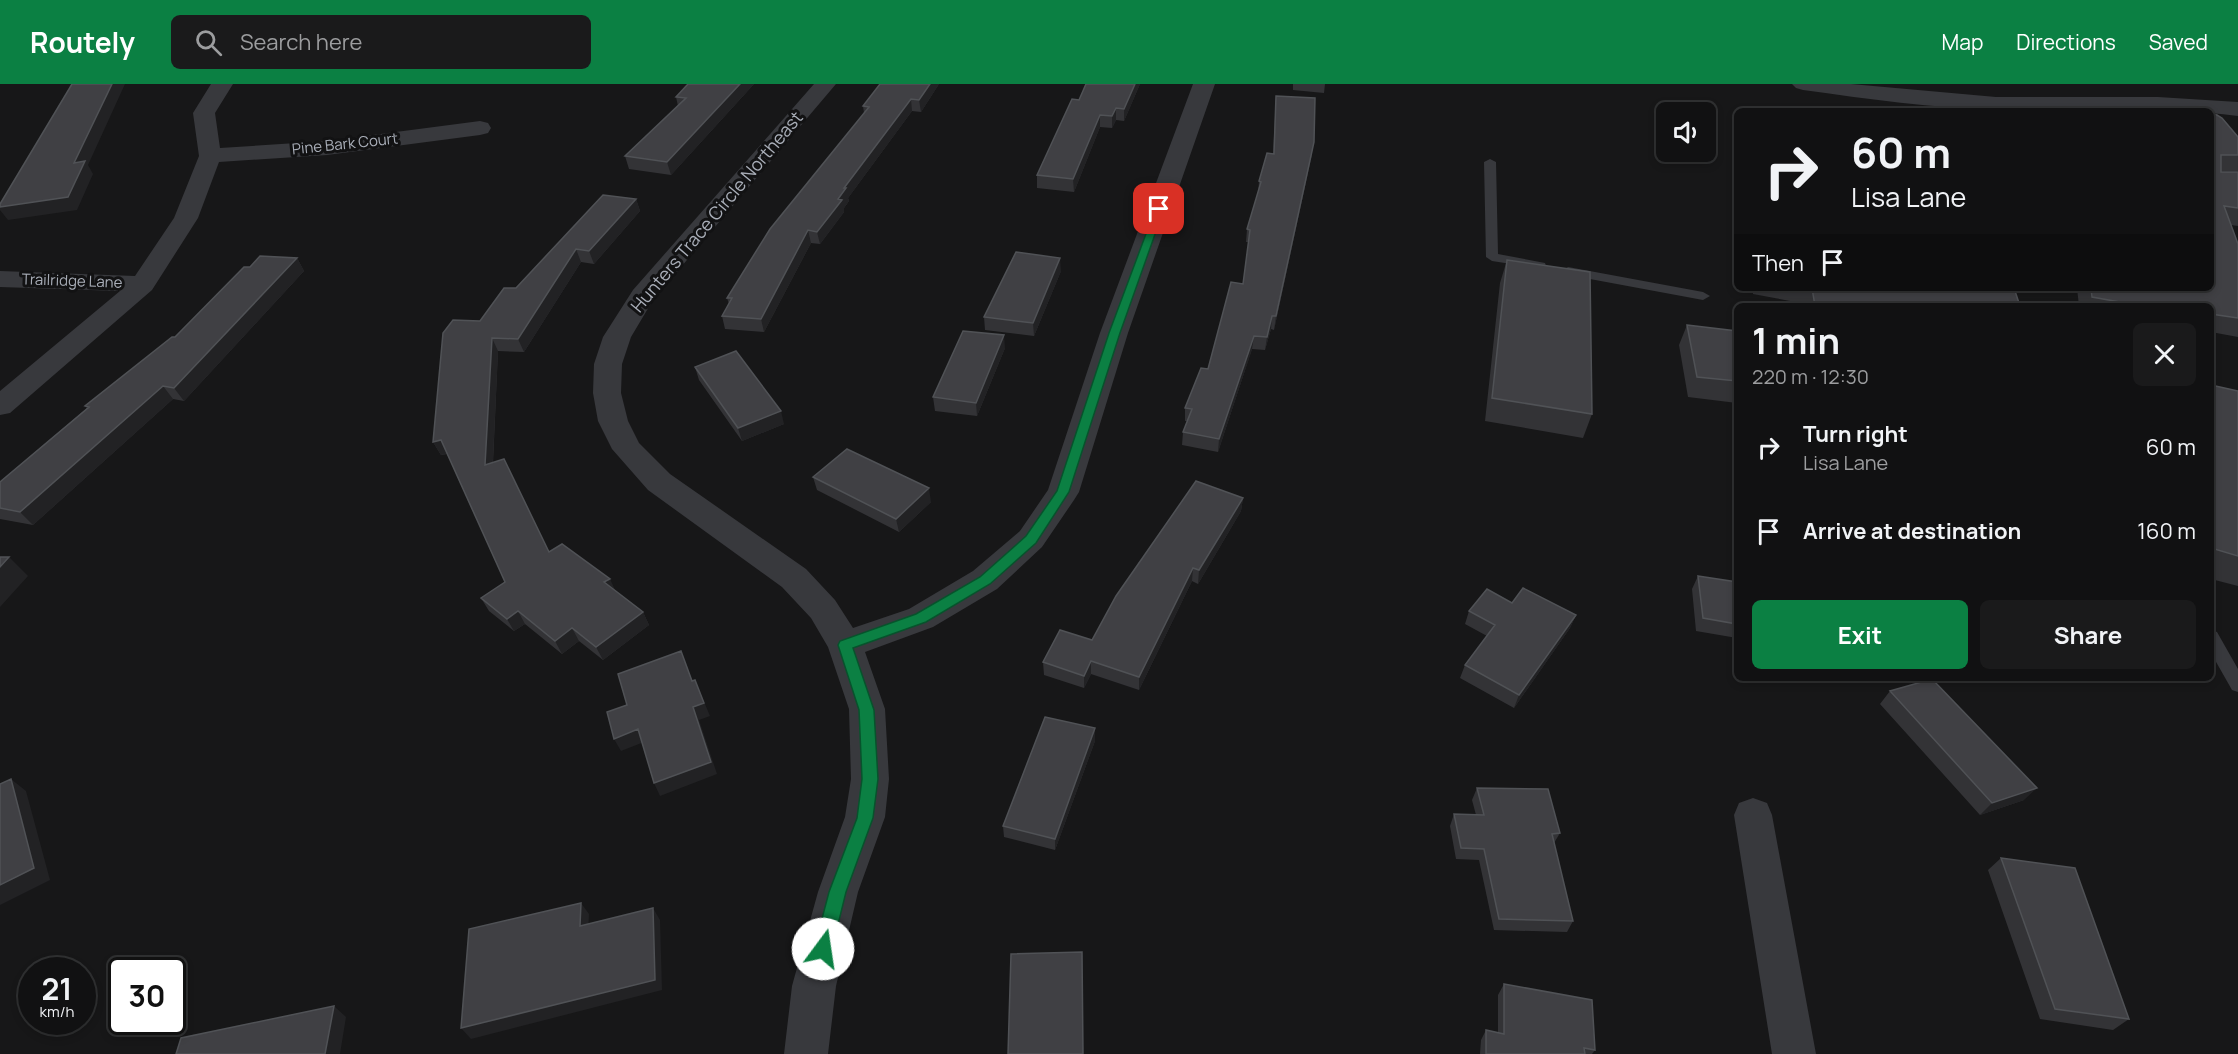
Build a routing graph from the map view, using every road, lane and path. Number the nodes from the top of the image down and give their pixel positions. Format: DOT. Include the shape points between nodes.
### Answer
graph roads {
  1 [pos="222,84"];
  2 [pos="825,84"];
  3 [pos="1204,84"];
  4 [pos="1803,84"];
  5 [pos="2000,84"];
  6 [pos="2033,106"];
  7 [pos="2238,110"];
  8 [pos="480,128"];
  9 [pos="210,156"];
  10 [pos="1490,162"];
  11 [pos="0,279"];
  12 [pos="143,284"];
  13 [pos="1703,296"];
  14 [pos="0,406"];
  15 [pos="2214,642"];
  16 [pos="845,645"];
  17 [pos="2238,685"];
  18 [pos="1753,815"];
  19 [pos="806,1054"];
  20 [pos="1794,1054"];
  1 -- 9 [label="street" via="204,113"];
  2 -- 16 [label="street, Hunters Trace Circle Northeast" via="642,296 617,337 608,364 607,393 613,421 627,449 659,482 794,578 823,609"];
  3 -- 16 [label="street" via="1114,333 1063,492 1031,539 985,580 921,618"];
  4 -- 6 [label="street" via="1884,95"];
  5 -- 6 [label="street"];
  6 -- 7 [label="street" via="2169,104"];
  8 -- 9 [label="street, Pine Bark Court" via="327,148"];
  9 -- 12 [label="street" via="186,218"];
  10 -- 13 [label="lane" via="1492,257"];
  11 -- 12 [label="street, Trailridge Lane"];
  12 -- 14 [label="street"];
  15 -- 17 [label="lane"];
  16 -- 19 [label="street, Hunters Trace Circle Northeast" via="867,710 870,779 865,818 838,892 814,986"];
  18 -- 20 [label="street"];
}
